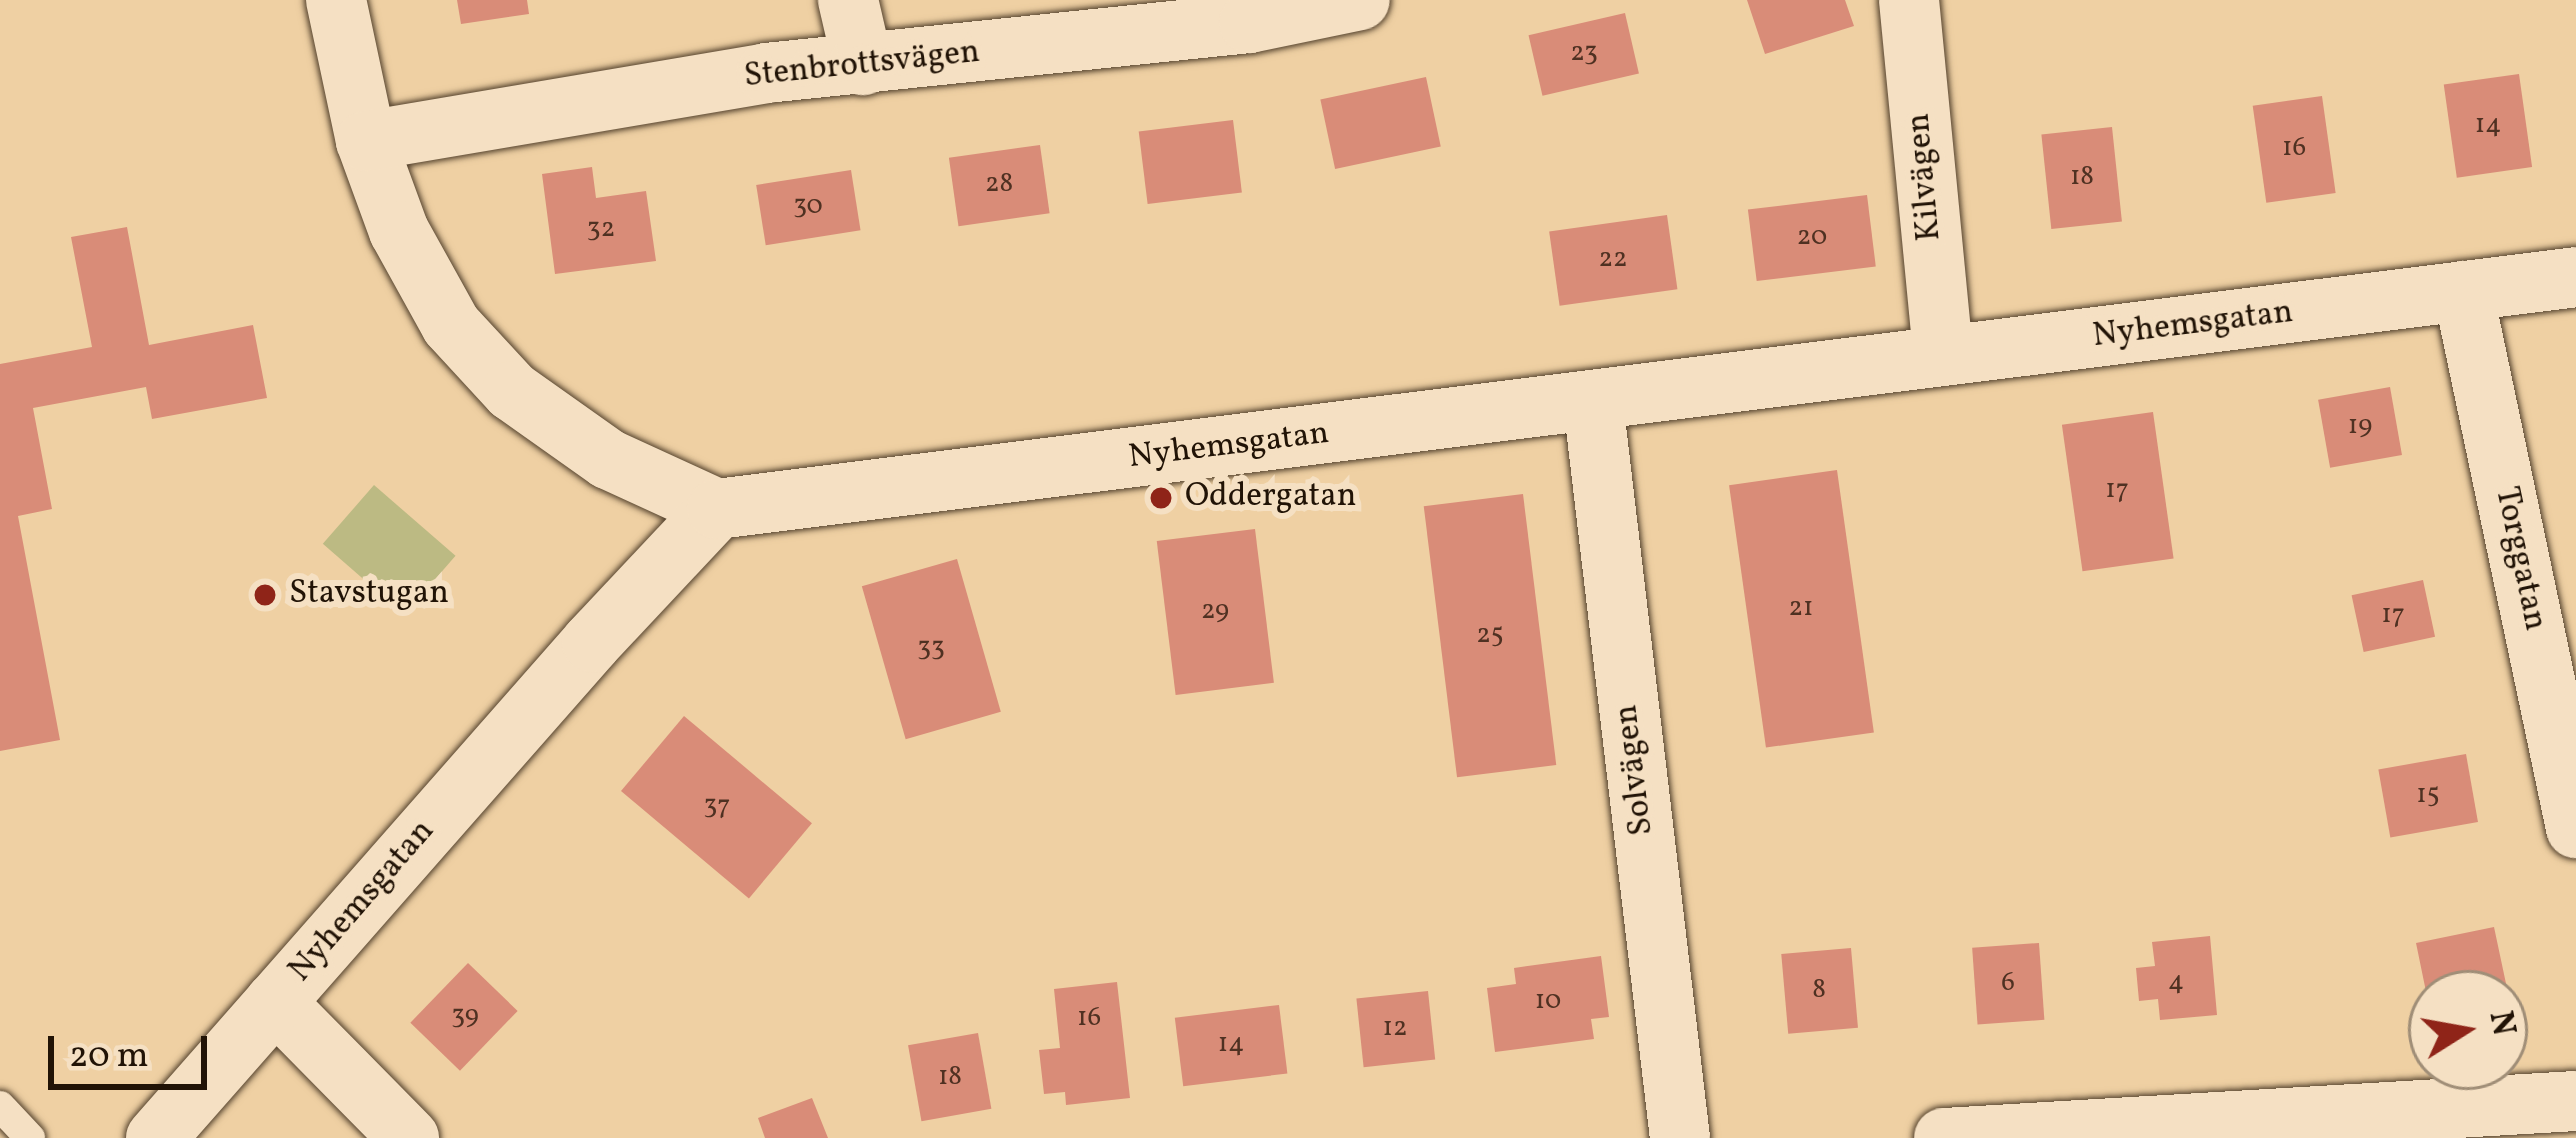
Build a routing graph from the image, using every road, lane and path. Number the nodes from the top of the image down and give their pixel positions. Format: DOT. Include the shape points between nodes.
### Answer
graph roads {
  1 [pos="336,0"];
  2 [pos="848,0"];
  3 [pos="1360,0"];
  4 [pos="1910,0"];
  5 [pos="863,65"];
  6 [pos="366,141"];
  7 [pos="2576,277"];
  8 [pos="2463,290"];
  9 [pos="1942,354"];
  10 [pos="1593,402"];
  11 [pos="717,509"];
  12 [pos="2576,828"];
  13 [pos="275,1003"];
  14 [pos="2576,1101"];
  15 [pos="0,1106"];
  16 [pos="30,1138"];
  17 [pos="156,1138"];
  18 [pos="409,1138"];
  19 [pos="1680,1138"];
  20 [pos="1944,1138"];
  1 -- 6 [label="street"];
  2 -- 5 [label="street"];
  3 -- 5 [label="street, Stenbrottsvägen" via="1249,22"];
  4 -- 9 [label="street, Kilvägen"];
  5 -- 6 [label="street, Stenbrottsvägen" via="766,73"];
  6 -- 11 [label="street" via="398,231 451,325 512,391 608,459"];
  7 -- 8 [label="street, Nyhemsgatan"];
  8 -- 9 [label="street, Nyhemsgatan"];
  8 -- 12 [label="street, Torggatan"];
  9 -- 10 [label="street, Nyhemsgatan"];
  10 -- 11 [label="street, Nyhemsgatan"];
  10 -- 19 [label="street, Solvägen"];
  11 -- 13 [label="street, Nyhemsgatan"];
  13 -- 17 [label="street, Nyhemsgatan"];
  13 -- 18 [label="street"];
  14 -- 20 [label="street"];
  15 -- 16 [label="lane"];
}
